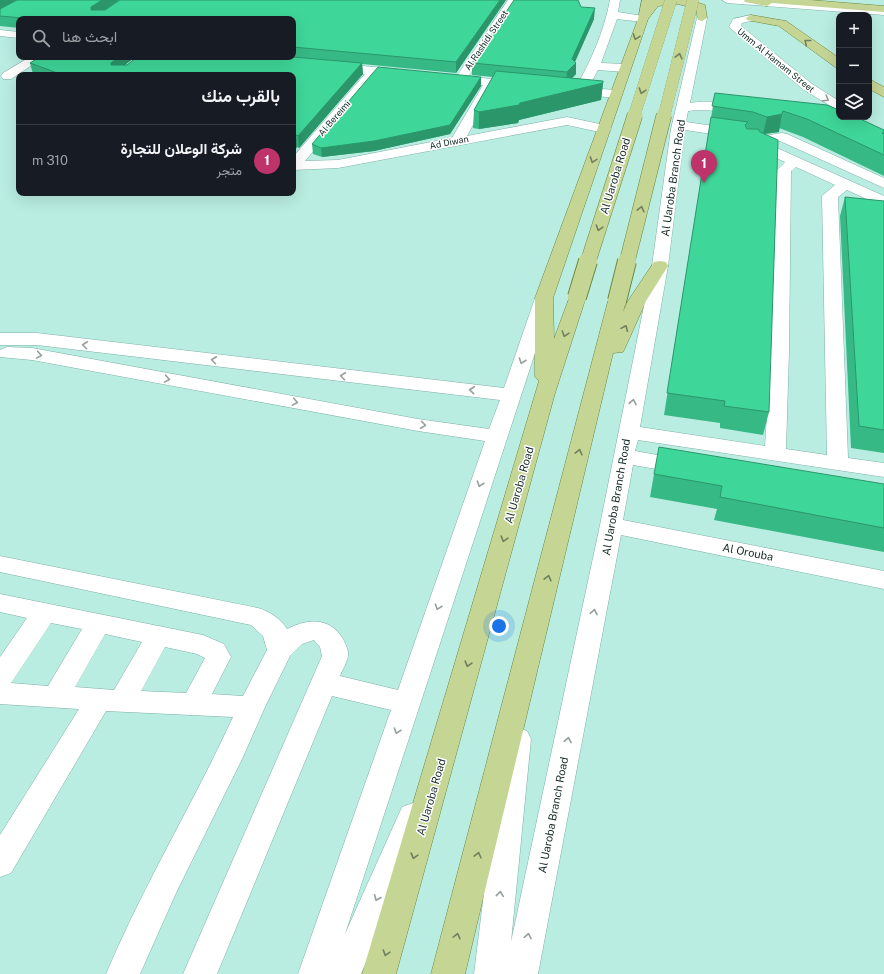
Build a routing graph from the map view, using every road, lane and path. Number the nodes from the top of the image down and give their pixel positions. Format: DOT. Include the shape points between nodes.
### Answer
graph roads {
  1 [pos="513,0"];
  2 [pos="615,0"];
  3 [pos="647,0"];
  4 [pos="671,0"];
  5 [pos="727,0"];
  6 [pos="749,0"];
  7 [pos="855,0"];
  8 [pos="768,2"];
  9 [pos="884,2"];
  10 [pos="701,6"];
  11 [pos="884,9"];
  12 [pos="884,12"];
  13 [pos="613,15"];
  14 [pos="643,18"];
  15 [pos="751,18"];
  16 [pos="0,33"];
  17 [pos="16,35"];
  18 [pos="32,60"];
  19 [pos="836,62"];
  20 [pos="319,66"];
  21 [pos="594,66"];
  22 [pos="625,68"];
  23 [pos="374,71"];
  24 [pos="3,75"];
  25 [pos="413,75"];
  26 [pos="436,77"];
  27 [pos="16,80"];
  28 [pos="460,80"];
  29 [pos="491,82"];
  30 [pos="870,84"];
  31 [pos="529,86"];
  32 [pos="808,87"];
  33 [pos="559,88"];
  34 [pos="581,90"];
  35 [pos="884,93"];
  36 [pos="616,94"];
  37 [pos="810,101"];
  38 [pos="755,106"];
  39 [pos="836,112"];
  40 [pos="682,116"];
  41 [pos="604,129"];
  42 [pos="458,140"];
  43 [pos="760,140"];
  44 [pos="795,160"];
  45 [pos="296,162"];
  46 [pos="296,166"];
  47 [pos="846,184"];
  48 [pos="884,184"];
  49 [pos="884,202"];
  50 [pos="660,266"];
  51 [pos="544,298"];
  52 [pos="0,339"];
  53 [pos="0,353"];
  54 [pos="545,393"];
  55 [pos="511,395"];
  56 [pos="592,402"];
  57 [pos="628,432"];
  58 [pos="496,436"];
  59 [pos="775,453"];
  60 [pos="623,456"];
  61 [pos="838,463"];
  62 [pos="708,470"];
  63 [pos="884,470"];
  64 [pos="611,525"];
  65 [pos="0,564"];
  66 [pos="884,580"];
  67 [pos="0,603"];
  68 [pos="45,612"];
  69 [pos="99,623"];
  70 [pos="158,635"];
  71 [pos="280,650"];
  72 [pos="526,661"];
  73 [pos="0,678"];
  74 [pos="323,683"];
  75 [pos="0,693"];
  76 [pos="55,697"];
  77 [pos="111,700"];
  78 [pos="406,702"];
  79 [pos="194,704"];
  80 [pos="251,707"];
  81 [pos="448,734"];
  82 [pos="0,863"];
  83 [pos="320,972"];
  84 [pos="123,974"];
  85 [pos="200,974"];
  86 [pos="380,974"];
  87 [pos="448,974"];
  88 [pos="491,974"];
  89 [pos="520,974"];
  1 -- 28 [label="street, Al Rashidi Street"];
  2 -- 13 [label="street"];
  3 -- 14 [label="main road"];
  4 -- 54 [label="main road, Al Uaroba Road, one-way, bridge"];
  5 -- 8 [label="street"];
  6 -- 8 [label="main road"];
  7 -- 9 [label="main road"];
  8 -- 11 [label="main road"];
  8 -- 12 [label="street"];
  10 -- 14 [label="main road" via="686,2 654,3"];
  10 -- 40 [label="street, Al Uaroba Branch Road"];
  56 -- 10 [label="main road, one-way, bridge"];
  13 -- 14 [label="street"];
  13 -- 21 [label="street"];
  14 -- 22 [label="main road, one-way"];
  19 -- 15 [label="main road, Umm Al Hamam Street, one-way" via="782,24"];
  15 -- 32 [label="street, Umm Al Hamam Street" via="738,21 735,28"];
  16 -- 17 [label="street"];
  18 -- 24 [label="street"];
  20 -- 23 [label="street"];
  21 -- 22 [label="street"];
  21 -- 34 [label="street"];
  22 -- 36 [label="main road"];
  23 -- 25 [label="street"];
  23 -- 45 [label="street, Al Bereimi"];
  24 -- 27 [label="street"];
  26 -- 28 [label="street"];
  28 -- 29 [label="street"];
  29 -- 31 [label="street"];
  29 -- 42 [label="street"];
  30 -- 35 [label="main road"];
  32 -- 37 [label="street"];
  32 -- 39 [label="street, Umm Al Hamam Street, one-way"];
  33 -- 34 [label="street"];
  34 -- 36 [label="street"];
  36 -- 41 [label="main road"];
  38 -- 40 [label="street" via="710,105"];
  40 -- 43 [label="street" via="747,144"];
  40 -- 50 [label="street, Al Uaroba Branch Road"];
  41 -- 42 [label="street, Ad Diwan" via="567,121"];
  41 -- 51 [label="main road, one-way"];
  42 -- 46 [label="street, Ad Diwan" via="338,164"];
  43 -- 44 [label="street" via="762,146"];
  43 -- 48 [label="street" via="782,137"];
  44 -- 47 [label="street"];
  44 -- 59 [label="street" via="784,170"];
  47 -- 49 [label="street"];
  47 -- 61 [label="street" via="830,196"];
  56 -- 50 [label="main road, one-way" via="637,301"];
  57 -- 50 [label="street, Al Uaroba Branch Road, one-way"];
  51 -- 54 [label="main road"];
  51 -- 55 [label="street, one-way"];
  55 -- 52 [label="street, one-way" via="37,339"];
  53 -- 58 [label="street, one-way" via="32,354 418,425"];
  54 -- 81 [label="main road, Al Uaroba Road, one-way"];
  55 -- 58 [label="street"];
  72 -- 56 [label="main road, one-way"];
  57 -- 59 [label="street"];
  57 -- 60 [label="street, Al Uaroba Branch Road"];
  58 -- 78 [label="street, one-way"];
  59 -- 61 [label="street"];
  60 -- 62 [label="street"];
  60 -- 64 [label="street, Al Uaroba Branch Road"];
  61 -- 63 [label="street"];
  64 -- 66 [label="street, Al Orouba"];
  89 -- 64 [label="street, Al Uaroba Branch Road, one-way"];
  65 -- 71 [label="street" via="258,618 276,632"];
  67 -- 68 [label="street"];
  68 -- 69 [label="street"];
  68 -- 73 [label="street"];
  69 -- 70 [label="street"];
  69 -- 76 [label="street"];
  70 -- 77 [label="street"];
  70 -- 79 [label="street" via="203,645 215,651 218,657"];
  71 -- 74 [label="street" via="293,637 305,631 318,630 327,636 334,645 335,656"];
  71 -- 80 [label="street"];
  87 -- 72 [label="main road, one-way"];
  88 -- 72 [label="street, one-way"];
  74 -- 78 [label="street"];
  74 -- 85 [label="street"];
  75 -- 76 [label="street"];
  76 -- 77 [label="street"];
  77 -- 79 [label="street"];
  77 -- 82 [label="street"];
  78 -- 83 [label="street, one-way"];
  79 -- 80 [label="street"];
  80 -- 84 [label="street"];
  81 -- 83 [label="street, one-way"];
  81 -- 86 [label="main road, Al Uaroba Road, one-way"];
}
